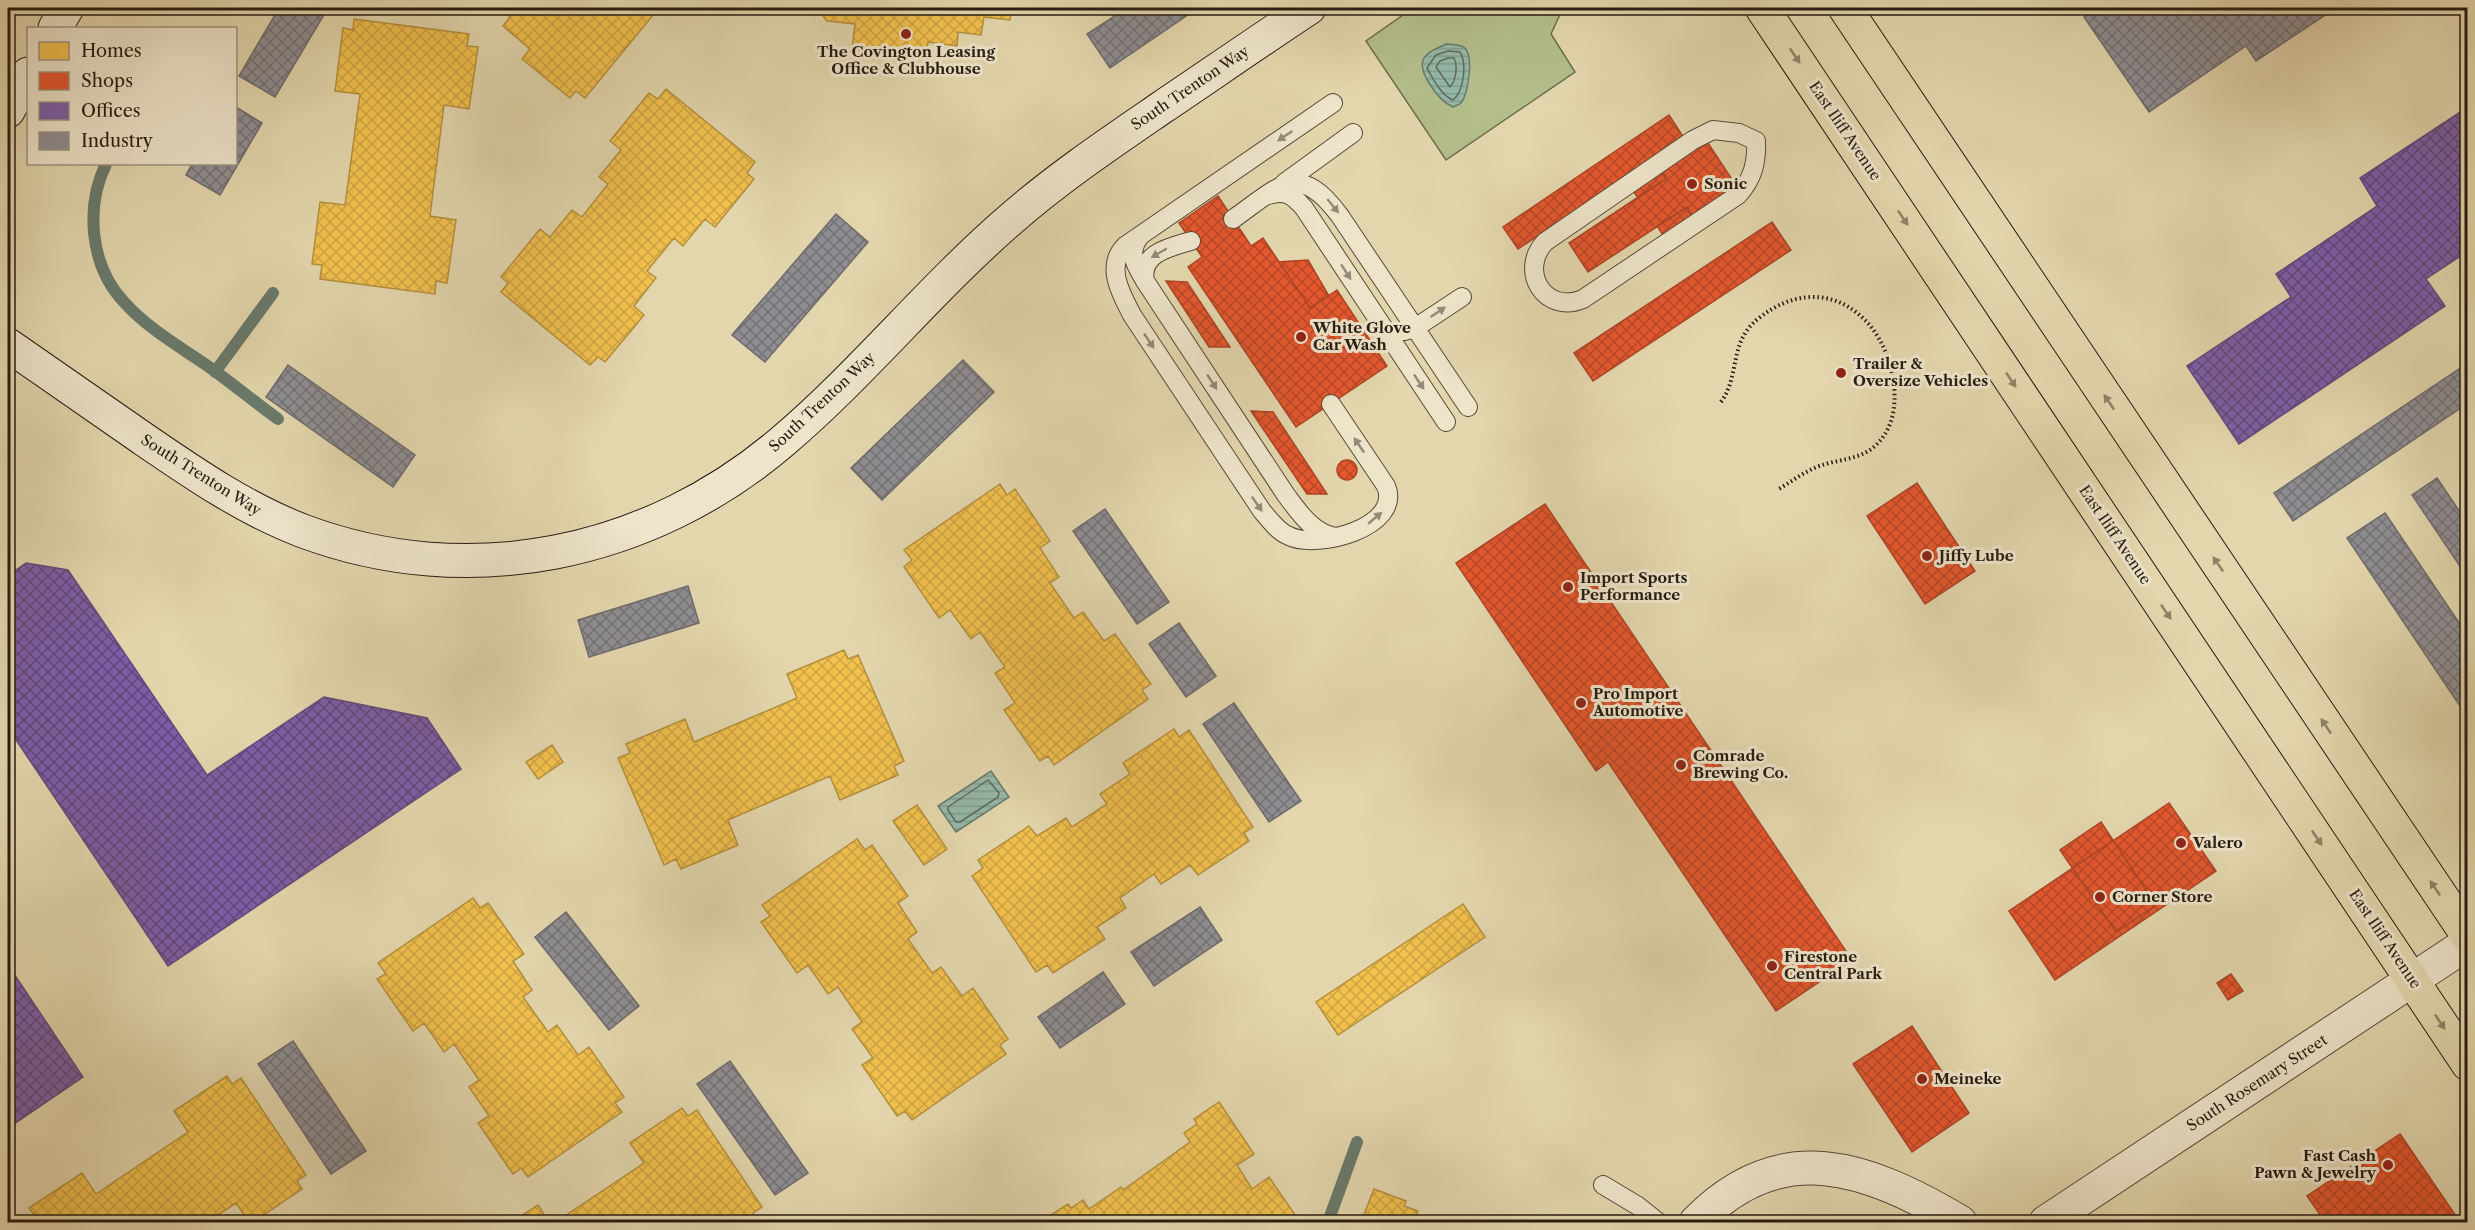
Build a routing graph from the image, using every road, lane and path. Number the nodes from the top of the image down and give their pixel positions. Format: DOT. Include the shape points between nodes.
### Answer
graph roads {
  1 [pos="67,8"];
  2 [pos="1309,8"];
  3 [pos="1762,8"];
  4 [pos="1845,8"];
  5 [pos="56,27"];
  6 [pos="27,76"];
  7 [pos="1333,103"];
  8 [pos="8,111"];
  9 [pos="1353,133"];
  10 [pos="1284,183"];
  11 [pos="1266,196"];
  12 [pos="1233,219"];
  13 [pos="1141,234"];
  14 [pos="1191,241"];
  15 [pos="1145,281"];
  16 [pos="1595,293"];
  17 [pos="1462,297"];
  18 [pos="1375,315"];
  19 [pos="1415,328"];
  20 [pos="8,345"];
  21 [pos="1721,402"];
  22 [pos="1331,404"];
  23 [pos="1468,407"];
  24 [pos="1446,422"];
  25 [pos="1779,489"];
  26 [pos="1342,537"];
  27 [pos="2468,936"];
  28 [pos="2468,943"];
  29 [pos="2412,980"];
  30 [pos="2468,1064"];
  31 [pos="1603,1185"];
  32 [pos="1658,1222"];
  33 [pos="1696,1222"];
  34 [pos="1960,1222"];
  35 [pos="2046,1222"];
  1 -- 5 [label="street"];
  2 -- 20 [label="street, South Trenton Way" via="1092,156 1024,208 959,267 805,422 767,454 712,493 670,515 586,547 518,559 446,559 374,551 303,531 257,511 197,474"];
  3 -- 29 [label="main road, East Iliff Avenue, one-way"];
  27 -- 4 [label="main road, one-way"];
  6 -- 8 [label="street"];
  7 -- 13 [label="lane, one-way"];
  9 -- 10 [label="lane"];
  10 -- 11 [label="lane"];
  10 -- 19 [label="lane, one-way" via="1305,183 1326,198"];
  11 -- 12 [label="lane"];
  11 -- 18 [label="lane, one-way" via="1289,193 1299,203"];
  13 -- 15 [label="lane" via="1132,258"];
  13 -- 26 [label="lane, one-way" via="1116,259 1120,291 1220,448 1262,511 1284,533 1308,540"];
  14 -- 15 [label="lane, one-way" via="1162,250 1146,262"];
  15 -- 26 [label="lane, one-way" via="1286,495 1312,525 1326,535"];
  16 -- 16 [label="lane" via="1738,195 1751,178 1756,141 1726,130 1703,134 1545,242 1533,260 1534,273 1544,293 1565,303"];
  19 -- 17 [label="lane, one-way"];
  18 -- 19 [label="lane" via="1393,330"];
  18 -- 24 [label="lane, one-way"];
  19 -- 23 [label="lane"];
  21 -- 25 [label="path" via="1734,379 1737,350 1745,331 1759,318 1794,299 1836,300 1855,309 1882,341 1892,368 1895,396 1893,418 1884,435 1865,453 1821,465"];
  26 -- 22 [label="lane, one-way" via="1377,517 1387,507 1389,496"];
  28 -- 29 [label="street, South Rosemary Street"];
  29 -- 30 [label="main road, East Iliff Avenue, one-way"];
  29 -- 35 [label="street, South Rosemary Street"];
  31 -- 32 [label="lane"];
  33 -- 34 [label="street" via="1730,1194 1759,1177 1804,1167 1829,1169 1879,1183"];
}
